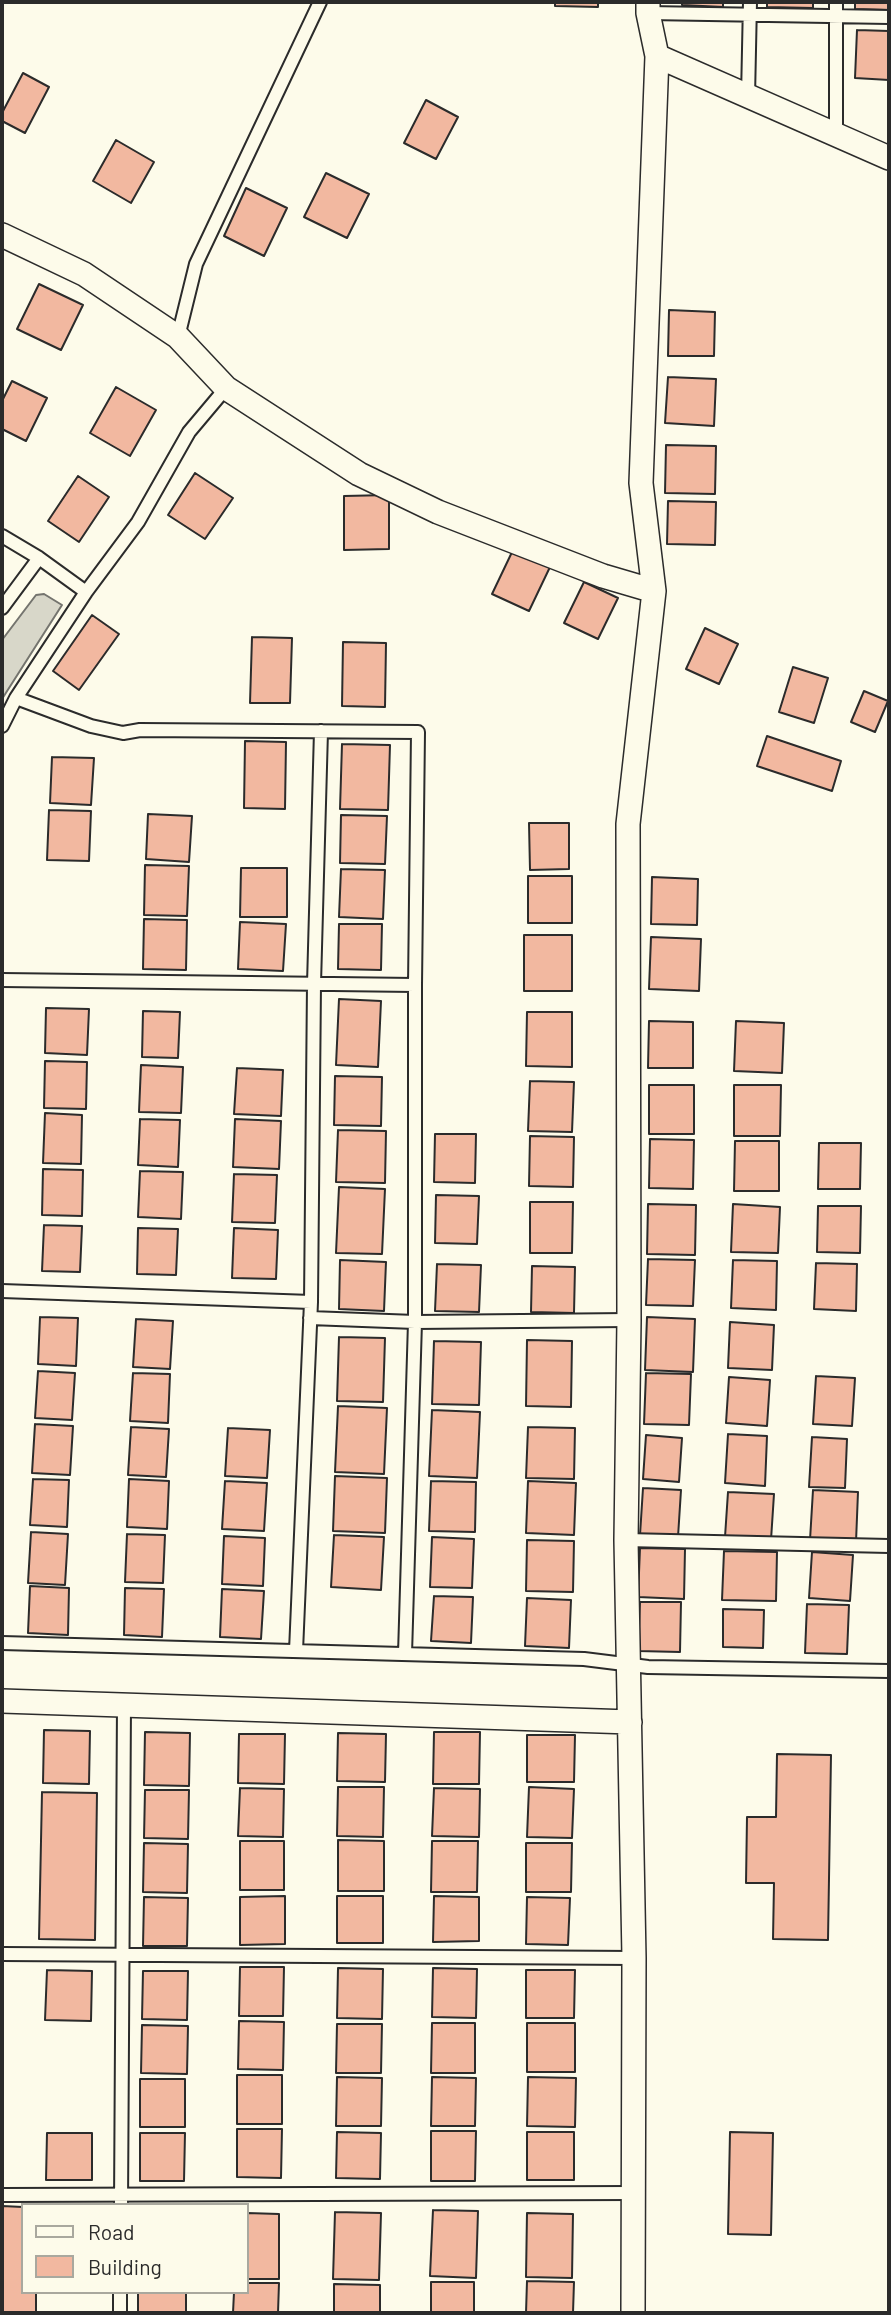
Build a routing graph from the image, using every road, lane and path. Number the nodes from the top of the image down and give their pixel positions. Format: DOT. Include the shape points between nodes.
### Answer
graph roads {
  1 [pos="320,2"];
  2 [pos="836,2"];
  3 [pos="648,7"];
  4 [pos="750,8"];
  5 [pos="836,16"];
  6 [pos="889,17"];
  7 [pos="657,56"];
  8 [pos="748,97"];
  9 [pos="836,134"];
  10 [pos="889,158"];
  11 [pos="2,235"];
  12 [pos="178,337"];
  13 [pos="226,388"];
  14 [pos="2,536"];
  15 [pos="39,558"];
  16 [pos="654,591"];
  17 [pos="86,592"];
  18 [pos="2,608"];
  19 [pos="16,698"];
  20 [pos="2,726"];
  21 [pos="321,731"];
  22 [pos="2,980"];
  23 [pos="314,984"];
  24 [pos="415,985"];
  25 [pos="2,1291"];
  26 [pos="311,1302"];
  27 [pos="310,1318"];
  28 [pos="629,1320"];
  29 [pos="415,1322"];
  30 [pos="626,1540"];
  31 [pos="889,1546"];
  32 [pos="2,1643"];
  33 [pos="296,1651"];
  34 [pos="405,1654"];
  35 [pos="627,1663"];
  36 [pos="889,1671"];
  37 [pos="2,1701"];
  38 [pos="124,1704"];
  39 [pos="630,1722"];
  40 [pos="2,1954"];
  41 [pos="122,1955"];
  42 [pos="634,1958"];
  43 [pos="634,2193"];
  44 [pos="2,2195"];
  45 [pos="121,2200"];
  46 [pos="120,2294"];
  47 [pos="120,2313"];
  48 [pos="633,2313"];
  1 -- 12 [label="lane" via="196,264"];
  2 -- 5 [label="lane"];
  3 -- 4 [label="lane"];
  3 -- 7 [label="street"];
  4 -- 5 [label="lane"];
  4 -- 8 [label="lane"];
  5 -- 6 [label="lane"];
  5 -- 9 [label="lane"];
  7 -- 8 [label="street"];
  7 -- 16 [label="street" via="641,484"];
  8 -- 9 [label="street"];
  9 -- 10 [label="street"];
  11 -- 12 [label="street" via="84,275"];
  12 -- 13 [label="street"];
  13 -- 16 [label="street" via="359,474 438,512"];
  13 -- 17 [label="lane" via="189,432 138,522"];
  14 -- 15 [label="lane"];
  15 -- 17 [label="lane"];
  15 -- 18 [label="lane"];
  16 -- 28 [label="street" via="628,824"];
  17 -- 19 [label="lane"];
  19 -- 20 [label="lane"];
  19 -- 21 [label="lane" via="123,733"];
  21 -- 23 [label="lane"];
  21 -- 24 [label="lane" via="418,732"];
  22 -- 23 [label="lane"];
  23 -- 24 [label="lane"];
  23 -- 26 [label="lane"];
  24 -- 29 [label="lane"];
  25 -- 26 [label="lane"];
  26 -- 27 [label="lane"];
  27 -- 29 [label="lane"];
  27 -- 33 [label="lane"];
  28 -- 29 [label="lane"];
  28 -- 30 [label="street"];
  29 -- 34 [label="lane"];
  30 -- 31 [label="lane"];
  30 -- 35 [label="street"];
  32 -- 33 [label="lane"];
  33 -- 34 [label="lane"];
  34 -- 35 [label="lane"];
  35 -- 36 [label="lane"];
  35 -- 39 [label="street"];
  37 -- 38 [label="street"];
  38 -- 39 [label="street"];
  38 -- 41 [label="lane"];
  39 -- 42 [label="street"];
  40 -- 41 [label="lane"];
  41 -- 42 [label="lane"];
  41 -- 45 [label="lane"];
  42 -- 43 [label="street"];
  43 -- 45 [label="lane"];
  43 -- 48 [label="street"];
  44 -- 45 [label="lane"];
  46 -- 47 [label="lane"];
}
